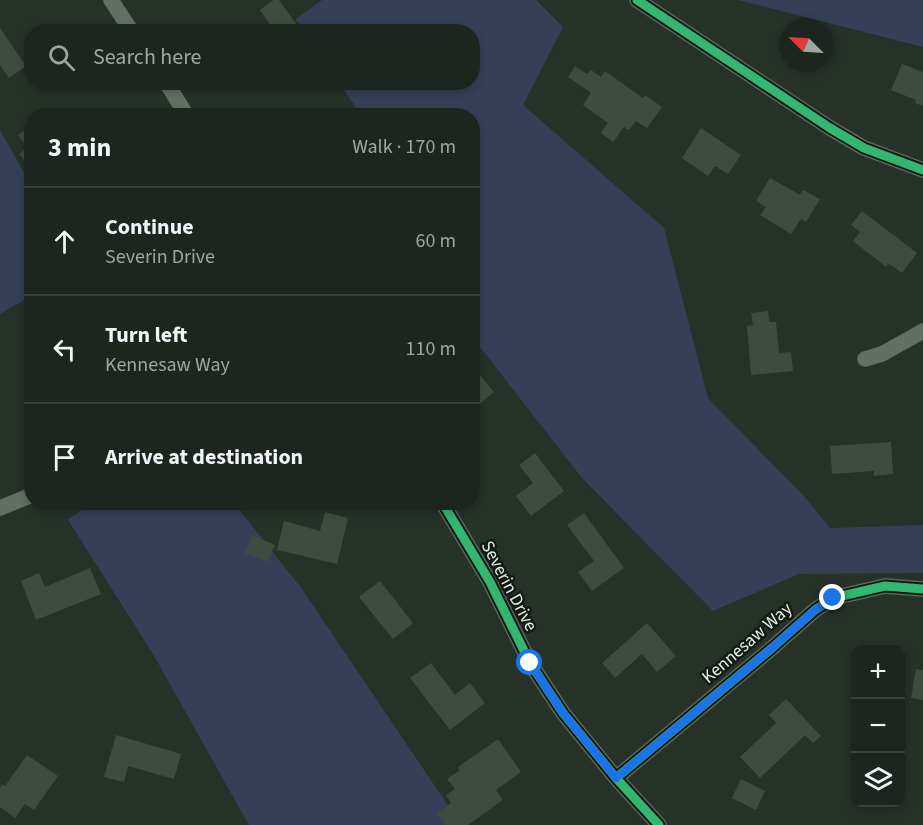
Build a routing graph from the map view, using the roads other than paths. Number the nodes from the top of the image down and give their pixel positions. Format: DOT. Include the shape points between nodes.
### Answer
graph roads {
  1 [pos="111,0"];
  2 [pos="637,0"];
  3 [pos="127,24"];
  4 [pos="171,90"];
  5 [pos="182,108"];
  6 [pos="923,170"];
  7 [pos="923,331"];
  8 [pos="865,359"];
  9 [pos="24,498"];
  10 [pos="0,508"];
  11 [pos="447,510"];
  12 [pos="923,589"];
  13 [pos="616,778"];
  14 [pos="659,825"];
  1 -- 3 [label="street"];
  2 -- 6 [label="street" via="864,148"];
  4 -- 5 [label="street"];
  7 -- 8 [label="street"];
  9 -- 10 [label="street"];
  11 -- 13 [label="street, Severin Drive" via="490,582 530,663 563,713"];
  12 -- 13 [label="street, Kennesaw Way" via="885,586 833,598"];
  13 -- 14 [label="street, Severin Drive"];
}
